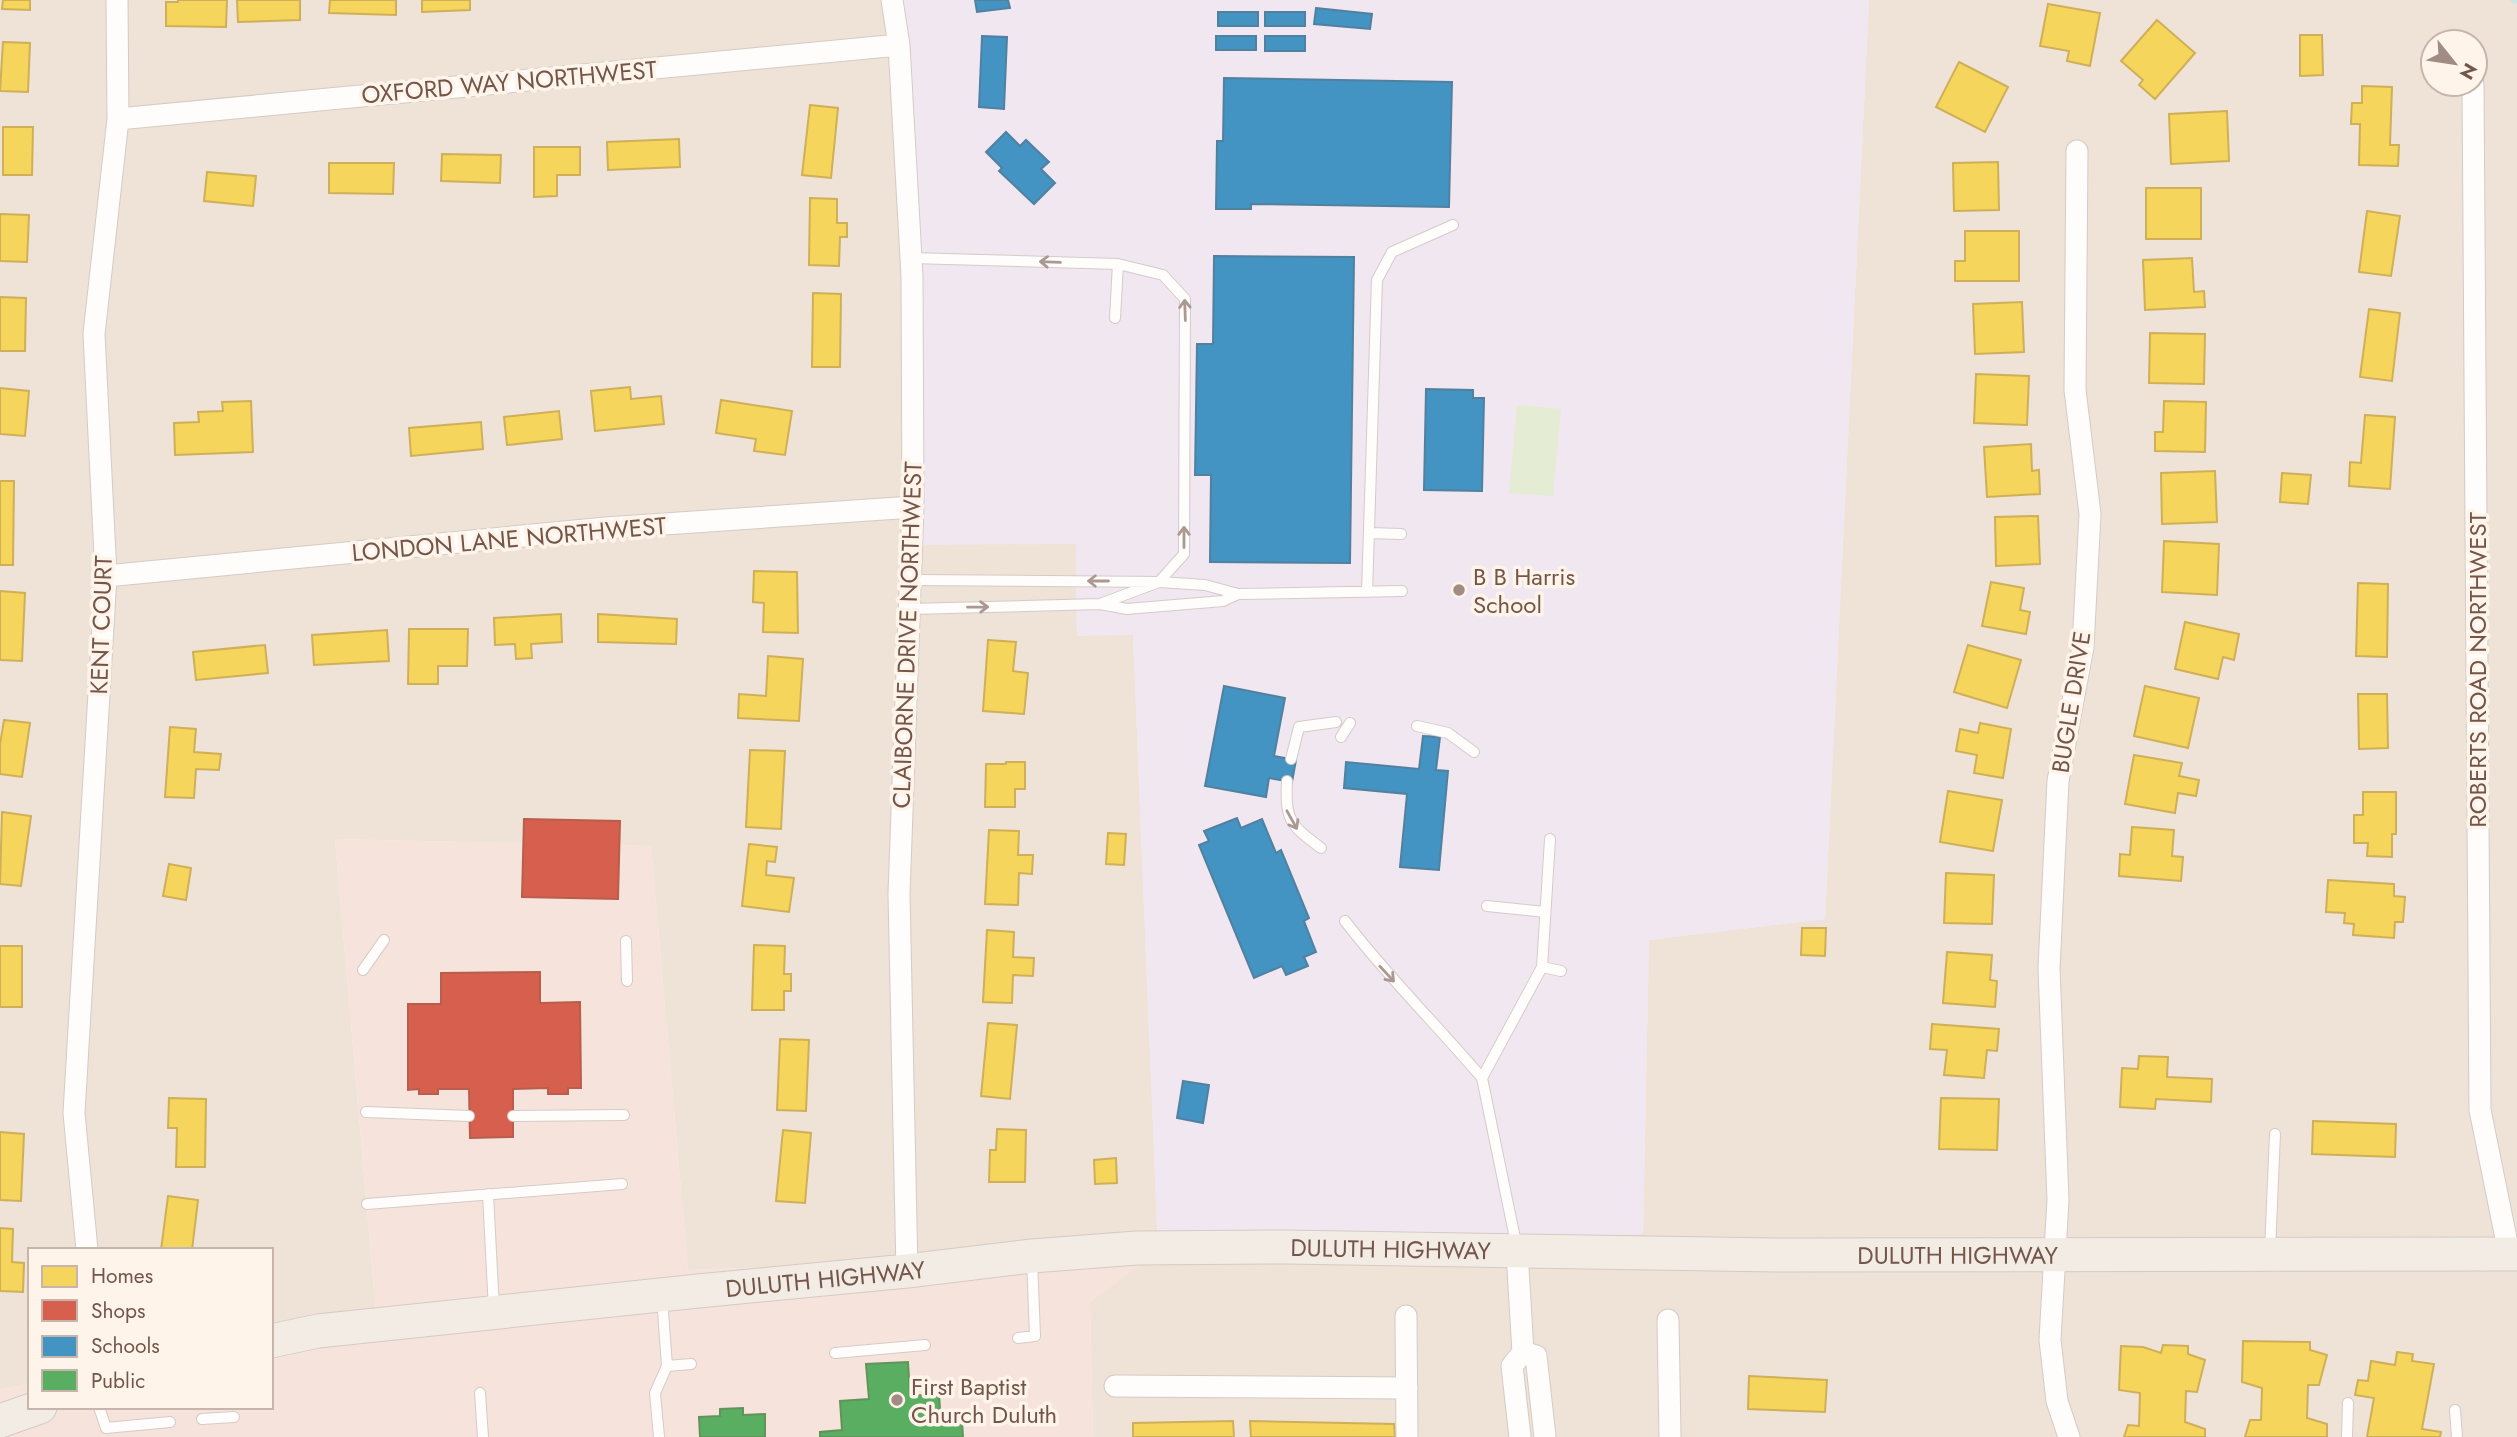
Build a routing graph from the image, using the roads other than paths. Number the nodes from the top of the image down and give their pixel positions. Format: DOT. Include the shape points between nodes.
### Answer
graph roads {
  1 [pos="117,0"];
  2 [pos="892,0"];
  3 [pos="899,45"];
  4 [pos="2473,98"];
  5 [pos="118,119"];
  6 [pos="2077,152"];
  7 [pos="1453,225"];
  8 [pos="911,258"];
  9 [pos="1118,264"];
  10 [pos="1115,318"];
  11 [pos="914,507"];
  12 [pos="1369,533"];
  13 [pos="1401,534"];
  14 [pos="106,576"];
  15 [pos="911,580"];
  16 [pos="1159,582"];
  17 [pos="1402,591"];
  18 [pos="1367,592"];
  19 [pos="1238,594"];
  20 [pos="1100,604"];
  21 [pos="909,609"];
  22 [pos="1336,722"];
  23 [pos="1350,723"];
  24 [pos="1417,726"];
  25 [pos="1341,737"];
  26 [pos="1474,752"];
  27 [pos="1291,759"];
  28 [pos="1287,781"];
  29 [pos="1550,845"];
  30 [pos="1321,848"];
  31 [pos="1487,906"];
  32 [pos="1545,912"];
  33 [pos="1345,920"];
  34 [pos="384,940"];
  35 [pos="626,941"];
  36 [pos="1542,967"];
  37 [pos="363,970"];
  38 [pos="1561,971"];
  39 [pos="627,981"];
  40 [pos="1482,1078"];
  41 [pos="366,1112"];
  42 [pos="624,1115"];
  43 [pos="469,1116"];
  44 [pos="513,1116"];
  45 [pos="2275,1134"];
  46 [pos="622,1184"];
  47 [pos="488,1194"];
  48 [pos="367,1204"];
  49 [pos="87,1248"];
  50 [pos="1517,1252"];
  51 [pos="2270,1253"];
  52 [pos="2513,1253"];
  53 [pos="2054,1254"];
  54 [pos="1032,1256"];
  55 [pos="907,1271"];
  56 [pos="662,1295"];
  57 [pos="495,1314"];
  58 [pos="1406,1316"];
  59 [pos="1668,1320"];
  60 [pos="1018,1338"];
  61 [pos="273,1341"];
  62 [pos="925,1345"];
  63 [pos="1523,1352"];
  64 [pos="835,1353"];
  65 [pos="691,1364"];
  66 [pos="667,1366"];
  67 [pos="661,1379"];
  68 [pos="648,1380"];
  69 [pos="1115,1386"];
  70 [pos="1407,1388"];
  71 [pos="480,1393"];
  72 [pos="1541,1399"];
  73 [pos="1516,1403"];
  74 [pos="2348,1403"];
  75 [pos="34,1409"];
  76 [pos="100,1409"];
  77 [pos="2455,1410"];
  78 [pos="234,1417"];
  79 [pos="202,1419"];
  80 [pos="0,1421"];
  81 [pos="170,1422"];
  82 [pos="483,1437"];
  83 [pos="659,1437"];
  84 [pos="1407,1437"];
  85 [pos="1520,1437"];
  86 [pos="1545,1437"];
  87 [pos="1670,1437"];
  88 [pos="2069,1437"];
  89 [pos="2347,1437"];
  90 [pos="2457,1437"];
  1 -- 5 [label="street, KENT COURT"];
  2 -- 3 [label="street, CLAIBORNE DRIVE NORTHWEST"];
  3 -- 5 [label="street, OXFORD WAY NORTHWEST"];
  3 -- 8 [label="street, CLAIBORNE DRIVE NORTHWEST"];
  4 -- 52 [label="street, ROBERTS ROAD NORTHWEST" via="2480,1110"];
  5 -- 14 [label="street, KENT COURT" via="94,334"];
  6 -- 53 [label="street, BUGLE DRIVE" via="2075,390 2090,514 2083,647 2058,781 2049,956 2058,1200"];
  7 -- 12 [label="lane" via="1392,252 1377,280"];
  9 -- 8 [label="lane, one-way"];
  8 -- 11 [label="street, CLAIBORNE DRIVE NORTHWEST"];
  9 -- 10 [label="lane"];
  16 -- 9 [label="lane, one-way" via="1184,554 1185,299 1163,275"];
  11 -- 14 [label="street, LONDON LANE NORTHWEST" via="606,528"];
  11 -- 15 [label="street, CLAIBORNE DRIVE NORTHWEST"];
  12 -- 13 [label="lane"];
  12 -- 18 [label="lane"];
  14 -- 49 [label="street, KENT COURT" via="74,1113"];
  16 -- 15 [label="lane, one-way"];
  15 -- 21 [label="street, CLAIBORNE DRIVE NORTHWEST"];
  16 -- 19 [label="lane" via="1205,585"];
  16 -- 20 [label="lane"];
  17 -- 18 [label="lane"];
  18 -- 19 [label="lane"];
  19 -- 20 [label="lane" via="1223,601 1127,609"];
  21 -- 20 [label="lane, one-way"];
  21 -- 55 [label="street, CLAIBORNE DRIVE NORTHWEST" via="899,894"];
  22 -- 27 [label="lane" via="1299,727"];
  23 -- 25 [label="lane"];
  24 -- 26 [label="lane" via="1448,733"];
  28 -- 30 [label="lane, one-way" via="1285,808 1297,830"];
  29 -- 32 [label="lane"];
  31 -- 32 [label="lane"];
  32 -- 36 [label="lane"];
  33 -- 40 [label="lane, one-way" via="1376,962"];
  34 -- 37 [label="lane"];
  35 -- 39 [label="lane"];
  36 -- 38 [label="lane"];
  36 -- 40 [label="lane"];
  40 -- 50 [label="lane"];
  41 -- 43 [label="lane"];
  42 -- 44 [label="lane"];
  45 -- 51 [label="lane"];
  46 -- 47 [label="lane"];
  47 -- 48 [label="lane"];
  47 -- 57 [label="lane"];
  50 -- 53 [label="main road, DULUTH HIGHWAY"];
  50 -- 54 [label="main road, DULUTH HIGHWAY" via="1151,1248"];
  50 -- 63 [label="street"];
  51 -- 52 [label="main road, DULUTH HIGHWAY"];
  51 -- 53 [label="main road, DULUTH HIGHWAY"];
  53 -- 88 [label="street, BUGLE DRIVE" via="2050,1340 2057,1401"];
  54 -- 55 [label="main road, DULUTH HIGHWAY"];
  54 -- 60 [label="lane" via="1035,1336"];
  55 -- 56 [label="main road, DULUTH HIGHWAY"];
  56 -- 57 [label="main road, DULUTH HIGHWAY"];
  56 -- 66 [label="lane"];
  57 -- 61 [label="main road, DULUTH HIGHWAY" via="318,1331"];
  58 -- 70 [label="street"];
  59 -- 87 [label="street"];
  62 -- 64 [label="lane"];
  63 -- 72 [label="street" via="1536,1356"];
  63 -- 73 [label="street" via="1513,1366"];
  65 -- 66 [label="lane"];
  66 -- 67 [label="lane"];
  67 -- 68 [label="lane"];
  67 -- 83 [label="lane" via="655,1393"];
  69 -- 70 [label="street"];
  70 -- 84 [label="street"];
  71 -- 82 [label="lane"];
  72 -- 73 [label="street"];
  72 -- 86 [label="street"];
  73 -- 85 [label="street"];
  74 -- 89 [label="lane"];
  75 -- 80 [label="main road"];
  76 -- 81 [label="lane" via="106,1428"];
  77 -- 90 [label="lane"];
  78 -- 79 [label="lane"];
}
